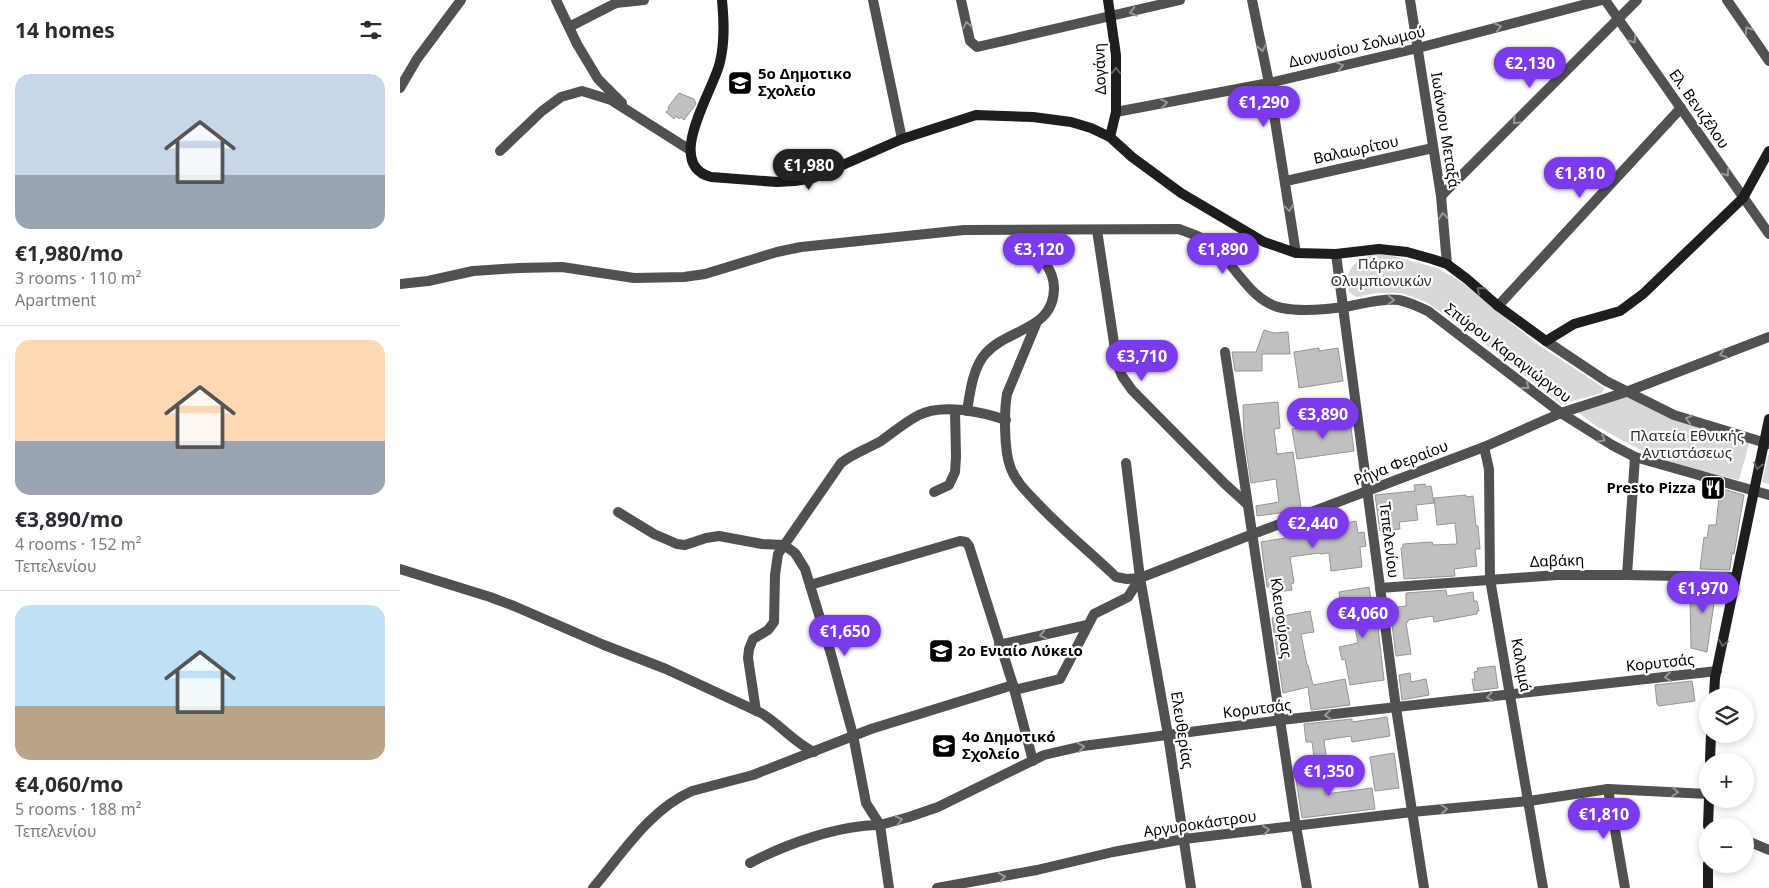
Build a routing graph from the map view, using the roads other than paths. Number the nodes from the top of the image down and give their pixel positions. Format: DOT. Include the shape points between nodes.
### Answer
graph roads {
  1 [pos="461,0"];
  2 [pos="556,0"];
  3 [pos="644,0"];
  4 [pos="722,0"];
  5 [pos="873,0"];
  6 [pos="961,0"];
  7 [pos="1108,0"];
  8 [pos="1180,0"];
  9 [pos="1252,0"];
  10 [pos="1410,0"];
  11 [pos="1603,0"];
  12 [pos="1637,0"];
  13 [pos="1727,0"];
  14 [pos="1112,17"];
  15 [pos="1619,20"];
  16 [pos="569,27"];
  17 [pos="1418,48"];
  18 [pos="1769,61"];
  19 [pos="1269,83"];
  20 [pos="400,88"];
  21 [pos="1681,108"];
  22 [pos="1116,112"];
  23 [pos="635,116"];
  24 [pos="1110,137"];
  25 [pos="902,139"];
  26 [pos="1433,148"];
  27 [pos="690,150"];
  28 [pos="500,151"];
  29 [pos="1769,151"];
  30 [pos="1286,181"];
  31 [pos="1440,196"];
  32 [pos="1742,198"];
  33 [pos="1035,230"];
  34 [pos="1097,230"];
  35 [pos="1769,234"];
  36 [pos="1296,253"];
  37 [pos="1336,254"];
  38 [pos="1447,264"];
  39 [pos="400,284"];
  40 [pos="1498,306"];
  41 [pos="1343,307"];
  42 [pos="1036,324"];
  43 [pos="1769,337"];
  44 [pos="1546,341"];
  45 [pos="1225,352"];
  46 [pos="1626,392"];
  47 [pos="955,410"];
  48 [pos="967,411"];
  49 [pos="1561,413"];
  50 [pos="1769,419"];
  51 [pos="1006,420"];
  52 [pos="1767,441"];
  53 [pos="1484,447"];
  54 [pos="1635,457"];
  55 [pos="1126,463"];
  56 [pos="1753,491"];
  57 [pos="934,492"];
  58 [pos="1368,492"];
  59 [pos="1769,495"];
  60 [pos="1248,504"];
  61 [pos="618,512"];
  62 [pos="1253,534"];
  63 [pos="784,545"];
  64 [pos="400,569"];
  65 [pos="1627,574"];
  66 [pos="1736,577"];
  67 [pos="1140,578"];
  68 [pos="1490,579"];
  69 [pos="810,585"];
  70 [pos="1380,588"];
  71 [pos="1087,625"];
  72 [pos="999,644"];
  73 [pos="1717,671"];
  74 [pos="1014,688"];
  75 [pos="1715,688"];
  76 [pos="1511,694"];
  77 [pos="1396,708"];
  78 [pos="756,711"];
  79 [pos="1281,720"];
  80 [pos="853,735"];
  81 [pos="1168,735"];
  82 [pos="814,752"];
  83 [pos="1033,760"];
  84 [pos="1608,788"];
  85 [pos="1699,793"];
  86 [pos="1529,801"];
  87 [pos="1412,812"];
  88 [pos="880,825"];
  89 [pos="1298,827"];
  90 [pos="1184,839"];
  91 [pos="1754,844"];
  92 [pos="1769,850"];
  93 [pos="750,863"];
  94 [pos="1708,873"];
  95 [pos="593,888"];
  96 [pos="889,888"];
  97 [pos="937,888"];
  98 [pos="1191,888"];
  99 [pos="1307,888"];
  100 [pos="1424,888"];
  101 [pos="1543,888"];
  102 [pos="1626,888"];
  103 [pos="1708,888"];
  1 -- 20 [label="street" via="417,59"];
  2 -- 16 [label="street"];
  3 -- 16 [label="street" via="616,3"];
  4 -- 27 [label="street" via="724,35 721,61 695,124"];
  5 -- 25 [label="street"];
  14 -- 6 [label="street, one-way" via="977,47 970,41"];
  7 -- 14 [label="street, Δογάνη"];
  8 -- 14 [label="street, one-way"];
  9 -- 19 [label="street, one-way"];
  10 -- 17 [label="street, Ιωάννου Μεταξά"];
  11 -- 15 [label="street, Ελ. Βενιζέλου"];
  17 -- 11 [label="street, Διονυσίου Σολωμού, one-way"];
  12 -- 15 [label="street"];
  18 -- 13 [label="street, one-way"];
  22 -- 14 [label="street, Δογάνη, one-way"];
  15 -- 21 [label="street, Ελ. Βενιζέλου, one-way"];
  15 -- 31 [label="street, one-way"];
  16 -- 23 [label="street" via="598,78"];
  19 -- 17 [label="street, Διονυσίου Σολωμού, one-way"];
  17 -- 26 [label="street, Ιωάννου Μεταξά"];
  22 -- 19 [label="street, Διονυσίου Σολωμού, one-way"];
  19 -- 30 [label="street"];
  21 -- 32 [label="street, Ελ. Βενιζέλου, one-way"];
  21 -- 40 [label="street"];
  22 -- 24 [label="street, Δογάνη"];
  23 -- 27 [label="street"];
  23 -- 28 [label="street" via="610,100 582,90 548,106"];
  24 -- 25 [label="street" via="1071,122 976,115"];
  24 -- 36 [label="street" via="1181,193 1264,242"];
  25 -- 27 [label="street" via="813,178 795,181 702,175 692,162"];
  26 -- 30 [label="street, Βαλαωρίτου"];
  26 -- 31 [label="street, Ιωάννου Μεταξά"];
  29 -- 32 [label="street"];
  30 -- 36 [label="street, one-way"];
  38 -- 31 [label="street, Ιωάννου Μεταξά, one-way"];
  32 -- 35 [label="street, Ελ. Βενιζέλου"];
  32 -- 44 [label="street" via="1628,307 1574,324"];
  33 -- 34 [label="street, Σπύρου Καραγιώργου"];
  33 -- 39 [label="street, Σπύρου Καραγιώργου" via="964,230 826,244 777,252 724,269 684,277 634,278 541,267 473,271"];
  33 -- 42 [label="street" via="1054,286 1054,299"];
  34 -- 41 [label="street, Σπύρου Καραγιώργου" via="1179,229 1209,242 1266,302 1300,310"];
  34 -- 60 [label="street" via="1115,352 1122,376 1132,390"];
  36 -- 37 [label="street"];
  37 -- 38 [label="street" via="1398,250"];
  37 -- 41 [label="street, Τεπελενίου"];
  40 -- 38 [label="street, one-way"];
  40 -- 44 [label="street"];
  41 -- 49 [label="street, Σπύρου Καραγιώργου, one-way" via="1399,300 1428,311"];
  41 -- 58 [label="street, Τεπελενίου"];
  42 -- 48 [label="street" via="1000,340 985,353 974,378"];
  42 -- 51 [label="street" via="1006,394"];
  43 -- 46 [label="street, Ρήγα Φεραίου, one-way"];
  44 -- 46 [label="street"];
  45 -- 60 [label="street, Κλεισούρας"];
  46 -- 49 [label="street, Ρήγα Φεραίου"];
  52 -- 46 [label="street, one-way" via="1674,415"];
  47 -- 48 [label="street"];
  47 -- 57 [label="street" via="954,472 949,485"];
  47 -- 63 [label="street" via="922,413 880,442 856,452 841,463"];
  48 -- 51 [label="street"];
  49 -- 53 [label="street, Ρήγα Φεραίου"];
  49 -- 54 [label="street, Σπύρου Καραγιώργου, one-way"];
  50 -- 52 [label="street"];
  51 -- 67 [label="street" via="1006,454 1015,478 1057,523 1116,577"];
  52 -- 56 [label="street, one-way"];
  53 -- 58 [label="street, Ρήγα Φεραίου"];
  53 -- 68 [label="street, Καλαμά" via="1489,469"];
  54 -- 56 [label="street, Σπύρου Καραγιώργου"];
  54 -- 65 [label="street"];
  55 -- 67 [label="street, Ελευθερίας"];
  56 -- 59 [label="street, Σπύρου Καραγιώργου"];
  56 -- 66 [label="street"];
  58 -- 62 [label="street, Ρήγα Φεραίου"];
  58 -- 70 [label="street, Τεπελενίου"];
  60 -- 62 [label="street, Κλεισούρας"];
  61 -- 63 [label="street" via="677,544 719,536"];
  62 -- 67 [label="street, Ρήγα Φεραίου"];
  62 -- 79 [label="street, Κλεισούρας"];
  63 -- 69 [label="street" via="801,561"];
  63 -- 78 [label="street" via="778,554 775,574 774,622 753,639 749,649"];
  64 -- 78 [label="street" via="506,603 666,669"];
  65 -- 66 [label="street, Δαβάκη"];
  65 -- 68 [label="street, Δαβάκη"];
  66 -- 73 [label="street, one-way"];
  67 -- 71 [label="street" via="1128,597 1099,610"];
  67 -- 81 [label="street, Ελευθερίας"];
  68 -- 70 [label="street, Δαβάκη"];
  68 -- 76 [label="street, Καλαμά"];
  69 -- 72 [label="street" via="960,541 966,542"];
  69 -- 80 [label="street"];
  70 -- 77 [label="street, Τεπελενίου"];
  71 -- 72 [label="street, one-way"];
  71 -- 74 [label="street" via="1060,679"];
  72 -- 74 [label="street"];
  73 -- 75 [label="street"];
  73 -- 76 [label="street, Κορυτσάς, one-way"];
  74 -- 80 [label="street"];
  74 -- 83 [label="street"];
  76 -- 77 [label="street, Κορυτσάς, one-way"];
  76 -- 86 [label="street, Καλαμά"];
  77 -- 79 [label="street, Κορυτσάς, one-way"];
  77 -- 87 [label="street, Τεπελενίου"];
  78 -- 82 [label="street"];
  79 -- 81 [label="street, Κορυτσάς"];
  79 -- 89 [label="street, Κλεισούρας"];
  80 -- 82 [label="street"];
  80 -- 88 [label="street" via="866,802"];
  83 -- 81 [label="street, Κορυτσάς, one-way" via="1056,751"];
  81 -- 90 [label="street, Ελευθερίας"];
  82 -- 95 [label="street" via="753,775 682,795 654,816"];
  88 -- 83 [label="street, Κορυτσάς, one-way" via="938,807"];
  84 -- 85 [label="street, Αργυροκάστρου, one-way"];
  84 -- 86 [label="street, Αργυροκάστρου"];
  84 -- 102 [label="street"];
  87 -- 86 [label="street, Αργυροκάστρου, one-way"];
  86 -- 101 [label="street, Καλαμά"];
  87 -- 89 [label="street, Αργυροκάστρου"];
  87 -- 100 [label="street, Τεπελενίου"];
  88 -- 93 [label="street, Κορυτσάς" via="856,826 808,839"];
  88 -- 96 [label="street"];
  90 -- 89 [label="street, Αργυροκάστρου, one-way"];
  89 -- 99 [label="street, Κλεισούρας"];
  97 -- 90 [label="street, Αργυροκάστρου, one-way"];
  90 -- 98 [label="street, Ελευθερίας"];
  91 -- 92 [label="street"];
  94 -- 103 [label="street"];
}
